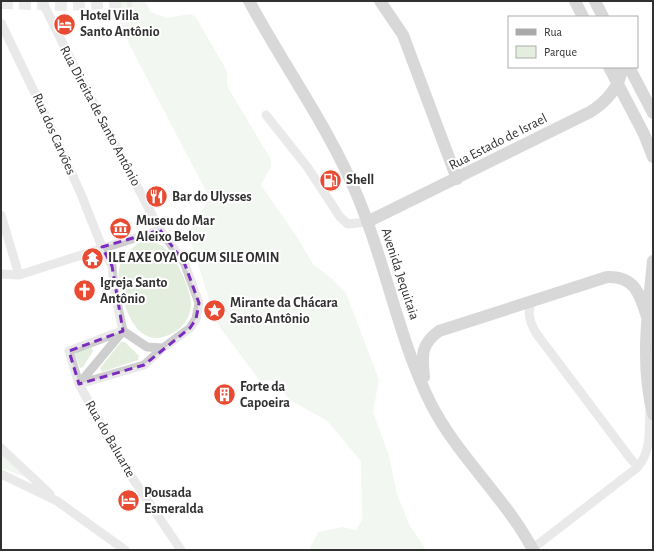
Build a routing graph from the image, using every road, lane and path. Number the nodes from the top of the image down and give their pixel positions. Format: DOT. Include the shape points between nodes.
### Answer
graph roads {
  1 [pos="42,1"];
  2 [pos="249,1"];
  3 [pos="380,1"];
  4 [pos="575,1"];
  5 [pos="595,1"];
  6 [pos="582,16"];
  7 [pos="602,16"];
  8 [pos="1,23"];
  9 [pos="610,68"];
  10 [pos="622,68"];
  11 [pos="630,68"];
  12 [pos="618,83"];
  13 [pos="653,113"];
  14 [pos="266,115"];
  15 [pos="653,157"];
  16 [pos="457,179"];
  17 [pos="1,215"];
  18 [pos="367,222"];
  19 [pos="160,230"];
  20 [pos="102,247"];
  21 [pos="653,261"];
  22 [pos="1,274"];
  23 [pos="19,275"];
  24 [pos="653,294"];
  25 [pos="532,302"];
  26 [pos="647,317"];
  27 [pos="123,331"];
  28 [pos="163,348"];
  29 [pos="80,384"];
  30 [pos="426,391"];
  31 [pos="652,409"];
  32 [pos="1,448"];
  33 [pos="638,467"];
  34 [pos="1,474"];
  35 [pos="57,501"];
  36 [pos="125,550"];
  37 [pos="181,550"];
  38 [pos="532,550"];
  1 -- 19 [label="street, Rua Direita de Santo Antônio"];
  2 -- 18 [label="main road, Avenida Jequitaia" via="333,144"];
  3 -- 16 [label="main road" via="403,35"];
  4 -- 6 [label="main road"];
  5 -- 7 [label="main road"];
  8 -- 20 [label="street, Rua dos Carvões" via="81,194"];
  9 -- 12 [label="main road"];
  10 -- 12 [label="main road, Rua Estado de Israel"];
  11 -- 13 [label="main road"];
  12 -- 15 [label="main road"];
  12 -- 16 [label="main road, Rua Estado de Israel" via="600,106 590,112"];
  14 -- 18 [label="street" via="308,168 340,217 348,224"];
  16 -- 18 [label="main road, Rua Estado de Israel"];
  17 -- 23 [label="street"];
  18 -- 30 [label="main road, Avenida Jequitaia" via="410,353"];
  19 -- 20 [label="street"];
  19 -- 28 [label="street, Rua Direita de Santo Antônio" via="184,262 199,303 196,319 190,328"];
  20 -- 23 [label="street"];
  20 -- 27 [label="street, Rua dos Carvões" via="112,266"];
  21 -- 26 [label="main road"];
  22 -- 23 [label="street"];
  24 -- 26 [label="main road"];
  25 -- 26 [label="main road" via="607,277 616,277 629,281 636,289"];
  25 -- 30 [label="main road" via="439,331 433,336 422,355"];
  25 -- 33 [label="street" via="529,318 536,333"];
  26 -- 31 [label="main road" via="646,364"];
  27 -- 28 [label="street" via="146,347"];
  27 -- 29 [label="street, Rua do Baluarte"];
  27 -- 29 [label="street" via="69,351"];
  28 -- 29 [label="street, Rua Direita de Santo Antônio" via="144,365"];
  29 -- 37 [label="street, Rua do Baluarte" via="108,439"];
  30 -- 38 [label="main road, Avenida Jequitaia" via="439,418 510,513"];
  31 -- 33 [label="street" via="647,451"];
  32 -- 35 [label="street"];
  33 -- 38 [label="street"];
  34 -- 35 [label="street"];
  35 -- 36 [label="street"];
}
